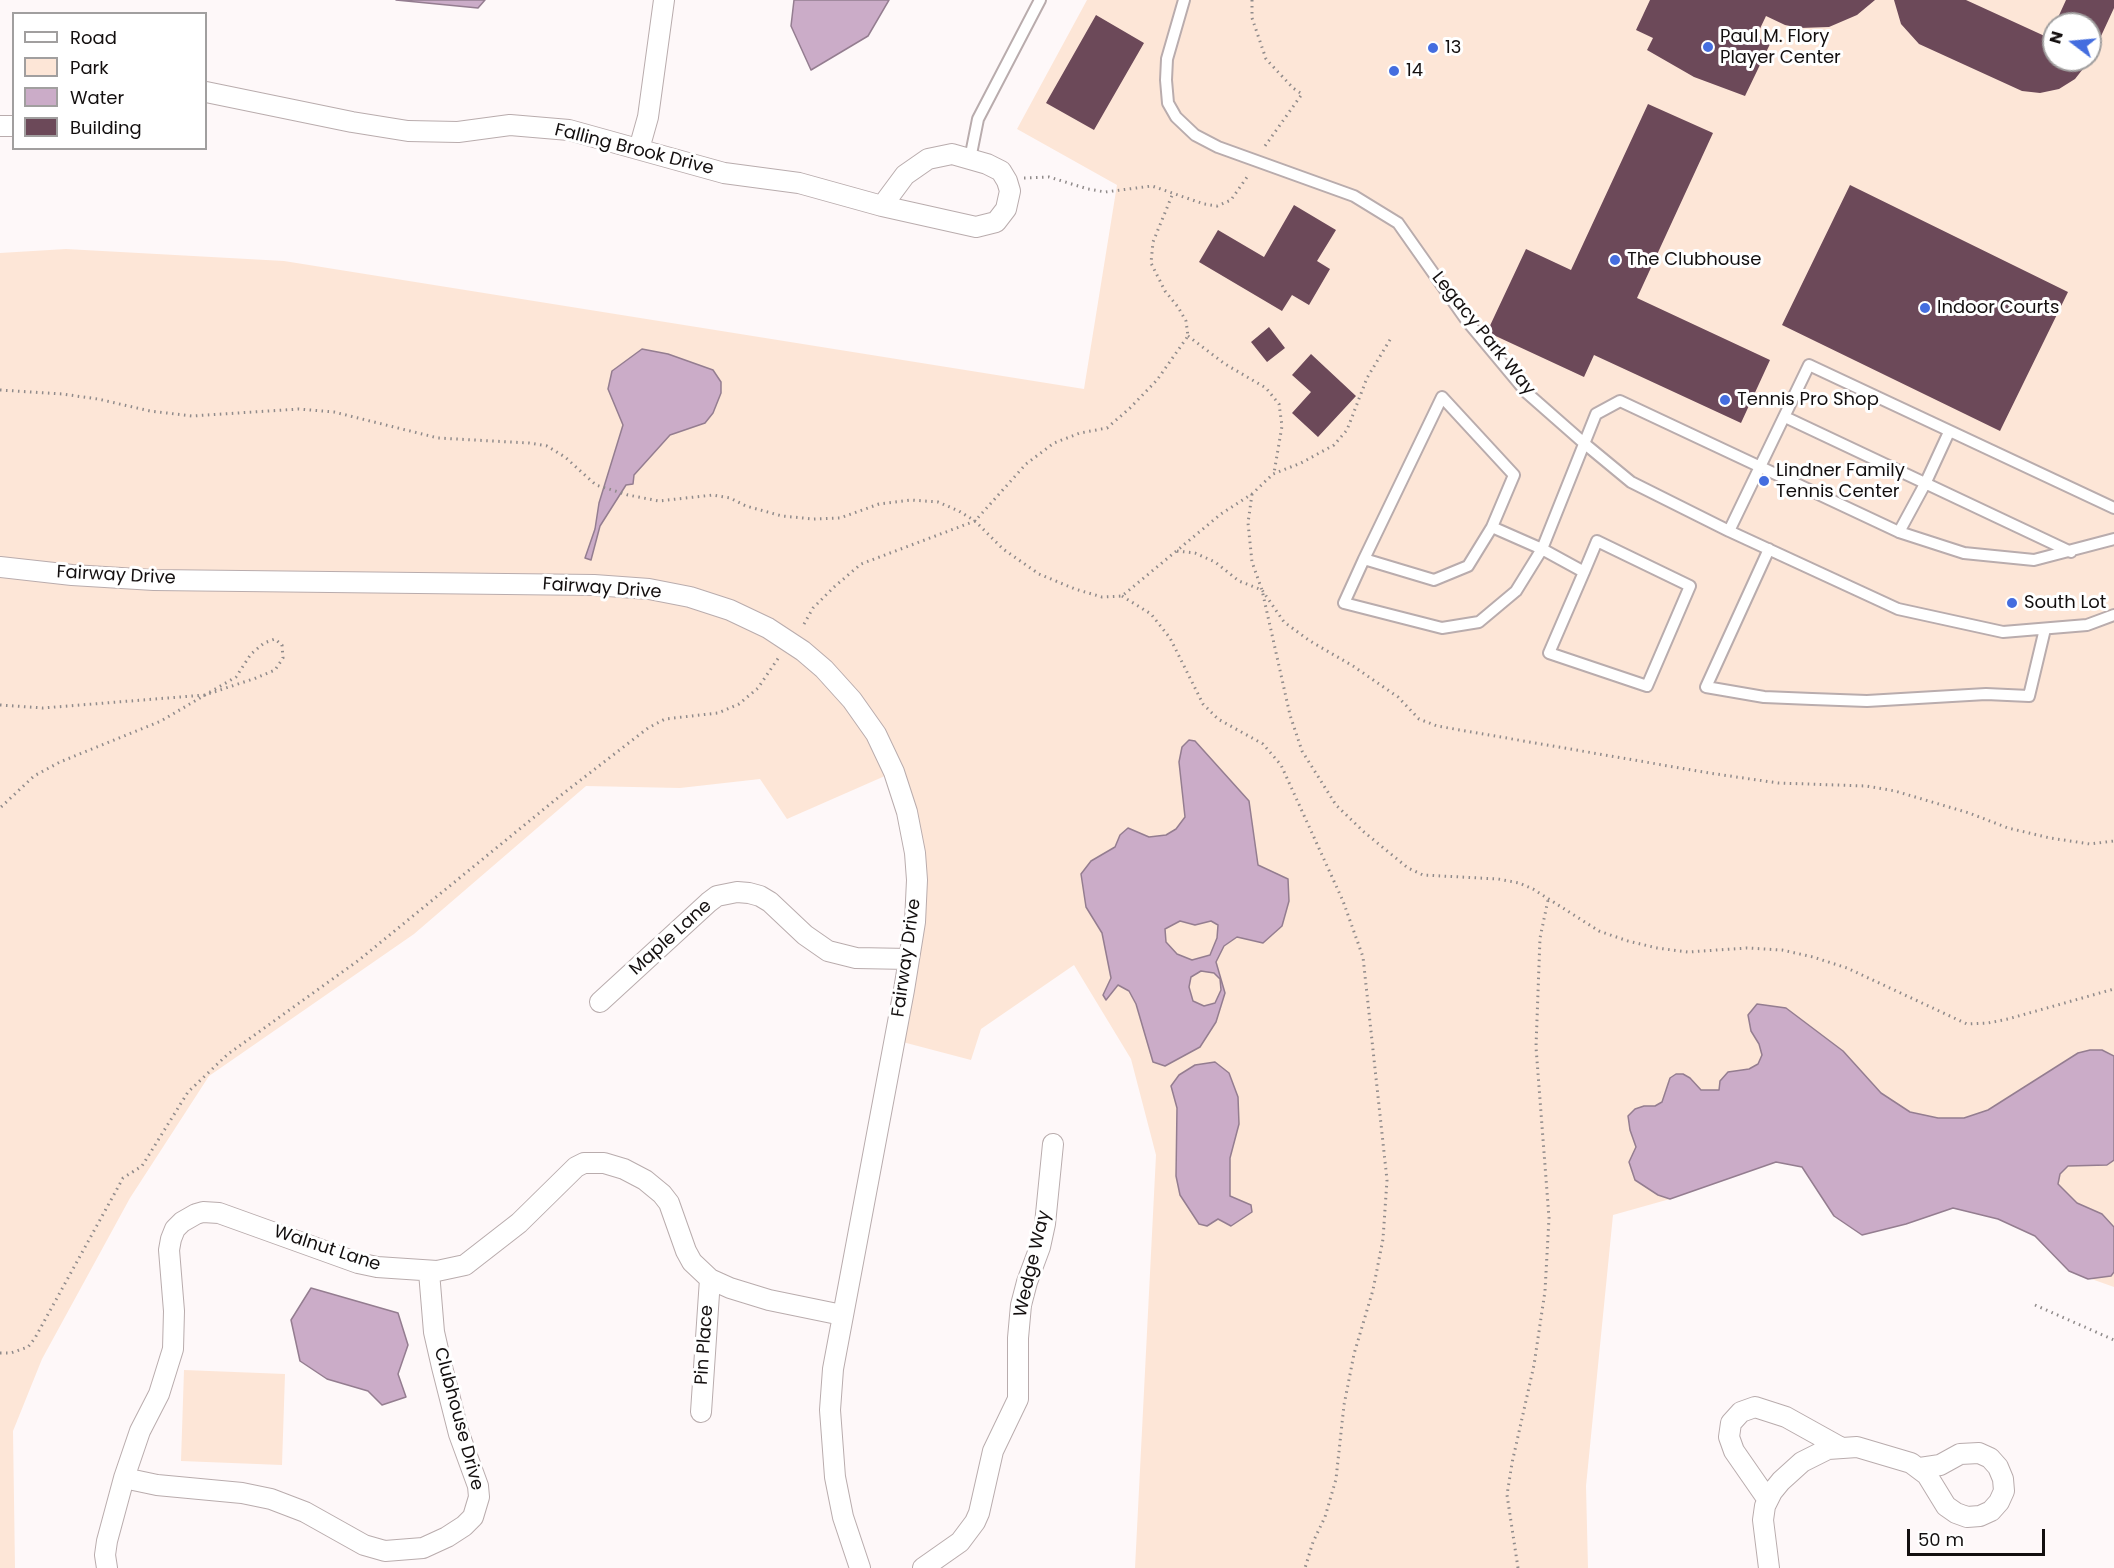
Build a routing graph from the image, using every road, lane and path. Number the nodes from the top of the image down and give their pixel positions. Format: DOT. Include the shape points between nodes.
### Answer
graph roads {
  1 [pos="664,0"];
  2 [pos="1040,0"];
  3 [pos="1184,0"];
  4 [pos="1252,0"];
  5 [pos="207,92"];
  6 [pos="1265,146"];
  7 [pos="639,149"];
  8 [pos="970,159"];
  9 [pos="1247,177"];
  10 [pos="1007,181"];
  11 [pos="1173,192"];
  12 [pos="882,206"];
  13 [pos="1188,336"];
  14 [pos="1391,338"];
  15 [pos="0,390"];
  16 [pos="1785,417"];
  17 [pos="1949,432"];
  18 [pos="1585,444"];
  19 [pos="1760,467"];
  20 [pos="1273,474"];
  21 [pos="1925,484"];
  22 [pos="1252,494"];
  23 [pos="2114,508"];
  24 [pos="975,521"];
  25 [pos="1492,527"];
  26 [pos="1729,531"];
  27 [pos="1899,532"];
  28 [pos="2114,539"];
  29 [pos="1542,549"];
  30 [pos="1769,549"];
  31 [pos="1177,551"];
  32 [pos="2071,552"];
  33 [pos="1364,559"];
  34 [pos="0,567"];
  35 [pos="1584,572"];
  36 [pos="1262,590"];
  37 [pos="1122,596"];
  38 [pos="2114,615"];
  39 [pos="804,624"];
  40 [pos="2046,629"];
  41 [pos="780,656"];
  42 [pos="205,695"];
  43 [pos="0,705"];
  44 [pos="0,808"];
  45 [pos="2114,842"];
  46 [pos="1548,900"];
  47 [pos="909,959"];
  48 [pos="2114,989"];
  49 [pos="600,1002"];
  50 [pos="1053,1144"];
  51 [pos="429,1272"];
  52 [pos="710,1279"];
  53 [pos="2035,1305"];
  54 [pos="842,1316"];
  55 [pos="2114,1340"];
  56 [pos="0,1353"];
  57 [pos="701,1412"];
  58 [pos="1840,1447"];
  59 [pos="1920,1468"];
  60 [pos="124,1478"];
  61 [pos="1768,1500"];
  62 [pos="108,1568"];
  63 [pos="860,1568"];
  64 [pos="923,1568"];
  65 [pos="1305,1568"];
  66 [pos="1518,1568"];
  67 [pos="1769,1568"];
  1 -- 7 [label="street" via="648,117"];
  2 -- 8 [label="lane" via="978,119"];
  3 -- 18 [label="lane, Legacy Park Way" via="1167,59 1168,103 1176,117 1195,135 1218,147 1354,196 1398,223 1467,321 1527,393"];
  4 -- 6 [label="path" via="1252,18 1266,59 1302,94"];
  5 -- 7 [label="street, Falling Brook Drive" via="408,131 458,132 510,125 568,130"];
  7 -- 12 [label="street, Falling Brook Drive" via="724,173 799,183"];
  8 -- 10 [label="street" via="1001,171"];
  8 -- 12 [label="street" via="952,154 928,159 906,175"];
  9 -- 11 [label="path" via="1231,200 1217,206"];
  10 -- 11 [label="path" via="1050,177 1105,192 1152,186"];
  10 -- 12 [label="street, Falling Brook Drive" via="1010,190 1006,209 996,222 976,227"];
  11 -- 13 [label="path" via="1153,242 1151,263 1186,321"];
  13 -- 20 [label="path" via="1266,388 1279,404 1282,426"];
  13 -- 24 [label="path" via="1157,380 1107,428 1054,443 1026,464"];
  14 -- 20 [label="path" via="1366,378 1347,430 1334,446"];
  15 -- 24 [label="path" via="71,395 192,416 334,412 438,438 547,446 596,485 659,501 713,495 782,516 813,519 840,518 879,504 911,500 938,502"];
  16 -- 17 [label="lane" via="1809,365"];
  16 -- 19 [label="lane"];
  16 -- 21 [label="lane"];
  17 -- 21 [label="lane"];
  17 -- 23 [label="lane"];
  18 -- 19 [label="lane" via="1596,414 1620,401"];
  18 -- 26 [label="lane, Legacy Park Way" via="1631,482"];
  18 -- 29 [label="lane"];
  19 -- 26 [label="lane"];
  19 -- 27 [label="lane"];
  20 -- 22 [label="path"];
  21 -- 27 [label="lane"];
  21 -- 32 [label="lane"];
  22 -- 31 [label="path"];
  22 -- 36 [label="path" via="1248,523 1252,562"];
  24 -- 37 [label="path" via="1003,549 1038,574 1075,590 1102,597"];
  24 -- 39 [label="path" via="861,564 813,608"];
  25 -- 29 [label="lane"];
  25 -- 33 [label="lane" via="1468,566 1434,580"];
  25 -- 33 [label="lane" via="1514,475 1442,397"];
  26 -- 30 [label="lane, Legacy Park Way"];
  27 -- 32 [label="lane" via="1964,553 2034,560"];
  28 -- 32 [label="lane"];
  29 -- 33 [label="lane" via="1516,591 1479,622 1442,628 1344,603"];
  29 -- 35 [label="lane"];
  30 -- 40 [label="lane, Legacy Park Way" via="1898,609 2002,632"];
  30 -- 40 [label="lane" via="1706,687 1764,697 1867,701 1986,694 2029,696"];
  31 -- 36 [label="path" via="1215,561 1239,581"];
  31 -- 37 [label="path"];
  34 -- 47 [label="street, Fairway Drive" via="154,580 594,585 690,597 730,610 803,651 852,700 876,734 908,812 915,853 917,900"];
  35 -- 35 [label="lane" via="1598,541 1690,586 1647,686 1549,653"];
  36 -- 45 [label="path" via="1284,622 1398,697 1419,719 1437,726 1778,783 1886,789 2050,838 2090,844"];
  36 -- 46 [label="path" via="1296,733 1307,760 1336,805 1399,861 1423,875 1519,883"];
  37 -- 65 [label="path" via="1152,614 1170,638 1203,704 1218,719 1263,744 1281,765 1343,902 1363,957 1387,1180 1383,1239 1344,1405 1336,1479"];
  38 -- 40 [label="lane, Legacy Park Way" via="2087,626"];
  41 -- 56 [label="path" via="758,688 739,704 718,713 665,719 648,728 359,960 228,1054 188,1092 142,1166 123,1178 35,1338 28,1347"];
  42 -- 42 [label="path" via="275,670 283,658 282,645 275,639 264,644 251,654 236,677"];
  42 -- 43 [label="path" via="43,708"];
  42 -- 44 [label="path" via="161,721 34,776"];
  46 -- 48 [label="path" via="1599,931 1657,948 1688,952 1747,948 1813,957 1847,968 1967,1024 2008,1019"];
  46 -- 66 [label="path" via="1540,938 1536,1047 1550,1218 1534,1365 1507,1495"];
  47 -- 49 [label="street, Maple Lane" via="856,958 828,951 770,902 749,892 737,892 709,902"];
  47 -- 54 [label="street, Fairway Drive"];
  50 -- 64 [label="street, Wedge Way" via="1041,1247 1021,1305 1015,1410 993,1451 975,1522 960,1542"];
  51 -- 52 [label="street, Walnut Lane" via="465,1265 519,1223 576,1167 593,1162 624,1169 662,1194 692,1262"];
  51 -- 60 [label="street, Walnut Lane" via="358,1263 219,1213 203,1212 182,1222 175,1229 169,1250 175,1333 171,1357"];
  51 -- 60 [label="street, Clubhouse Drive" via="434,1332 442,1367 459,1434 478,1486 473,1517 464,1526 423,1548 385,1551 364,1545 305,1512 271,1499"];
  52 -- 54 [label="street, Walnut Lane" via="769,1300"];
  52 -- 57 [label="street, Pin Place"];
  53 -- 55 [label="path"];
  54 -- 63 [label="street, Fairway Drive" via="833,1369 831,1437 843,1517"];
  58 -- 59 [label="street" via="1871,1450"];
  58 -- 61 [label="street" via="1802,1462"];
  58 -- 61 [label="street" via="1786,1417 1755,1407 1741,1412 1731,1423 1729,1437 1734,1451"];
  60 -- 62 [label="street, Walnut Lane" via="106,1541"];
  61 -- 67 [label="street" via="1763,1520"];
}
